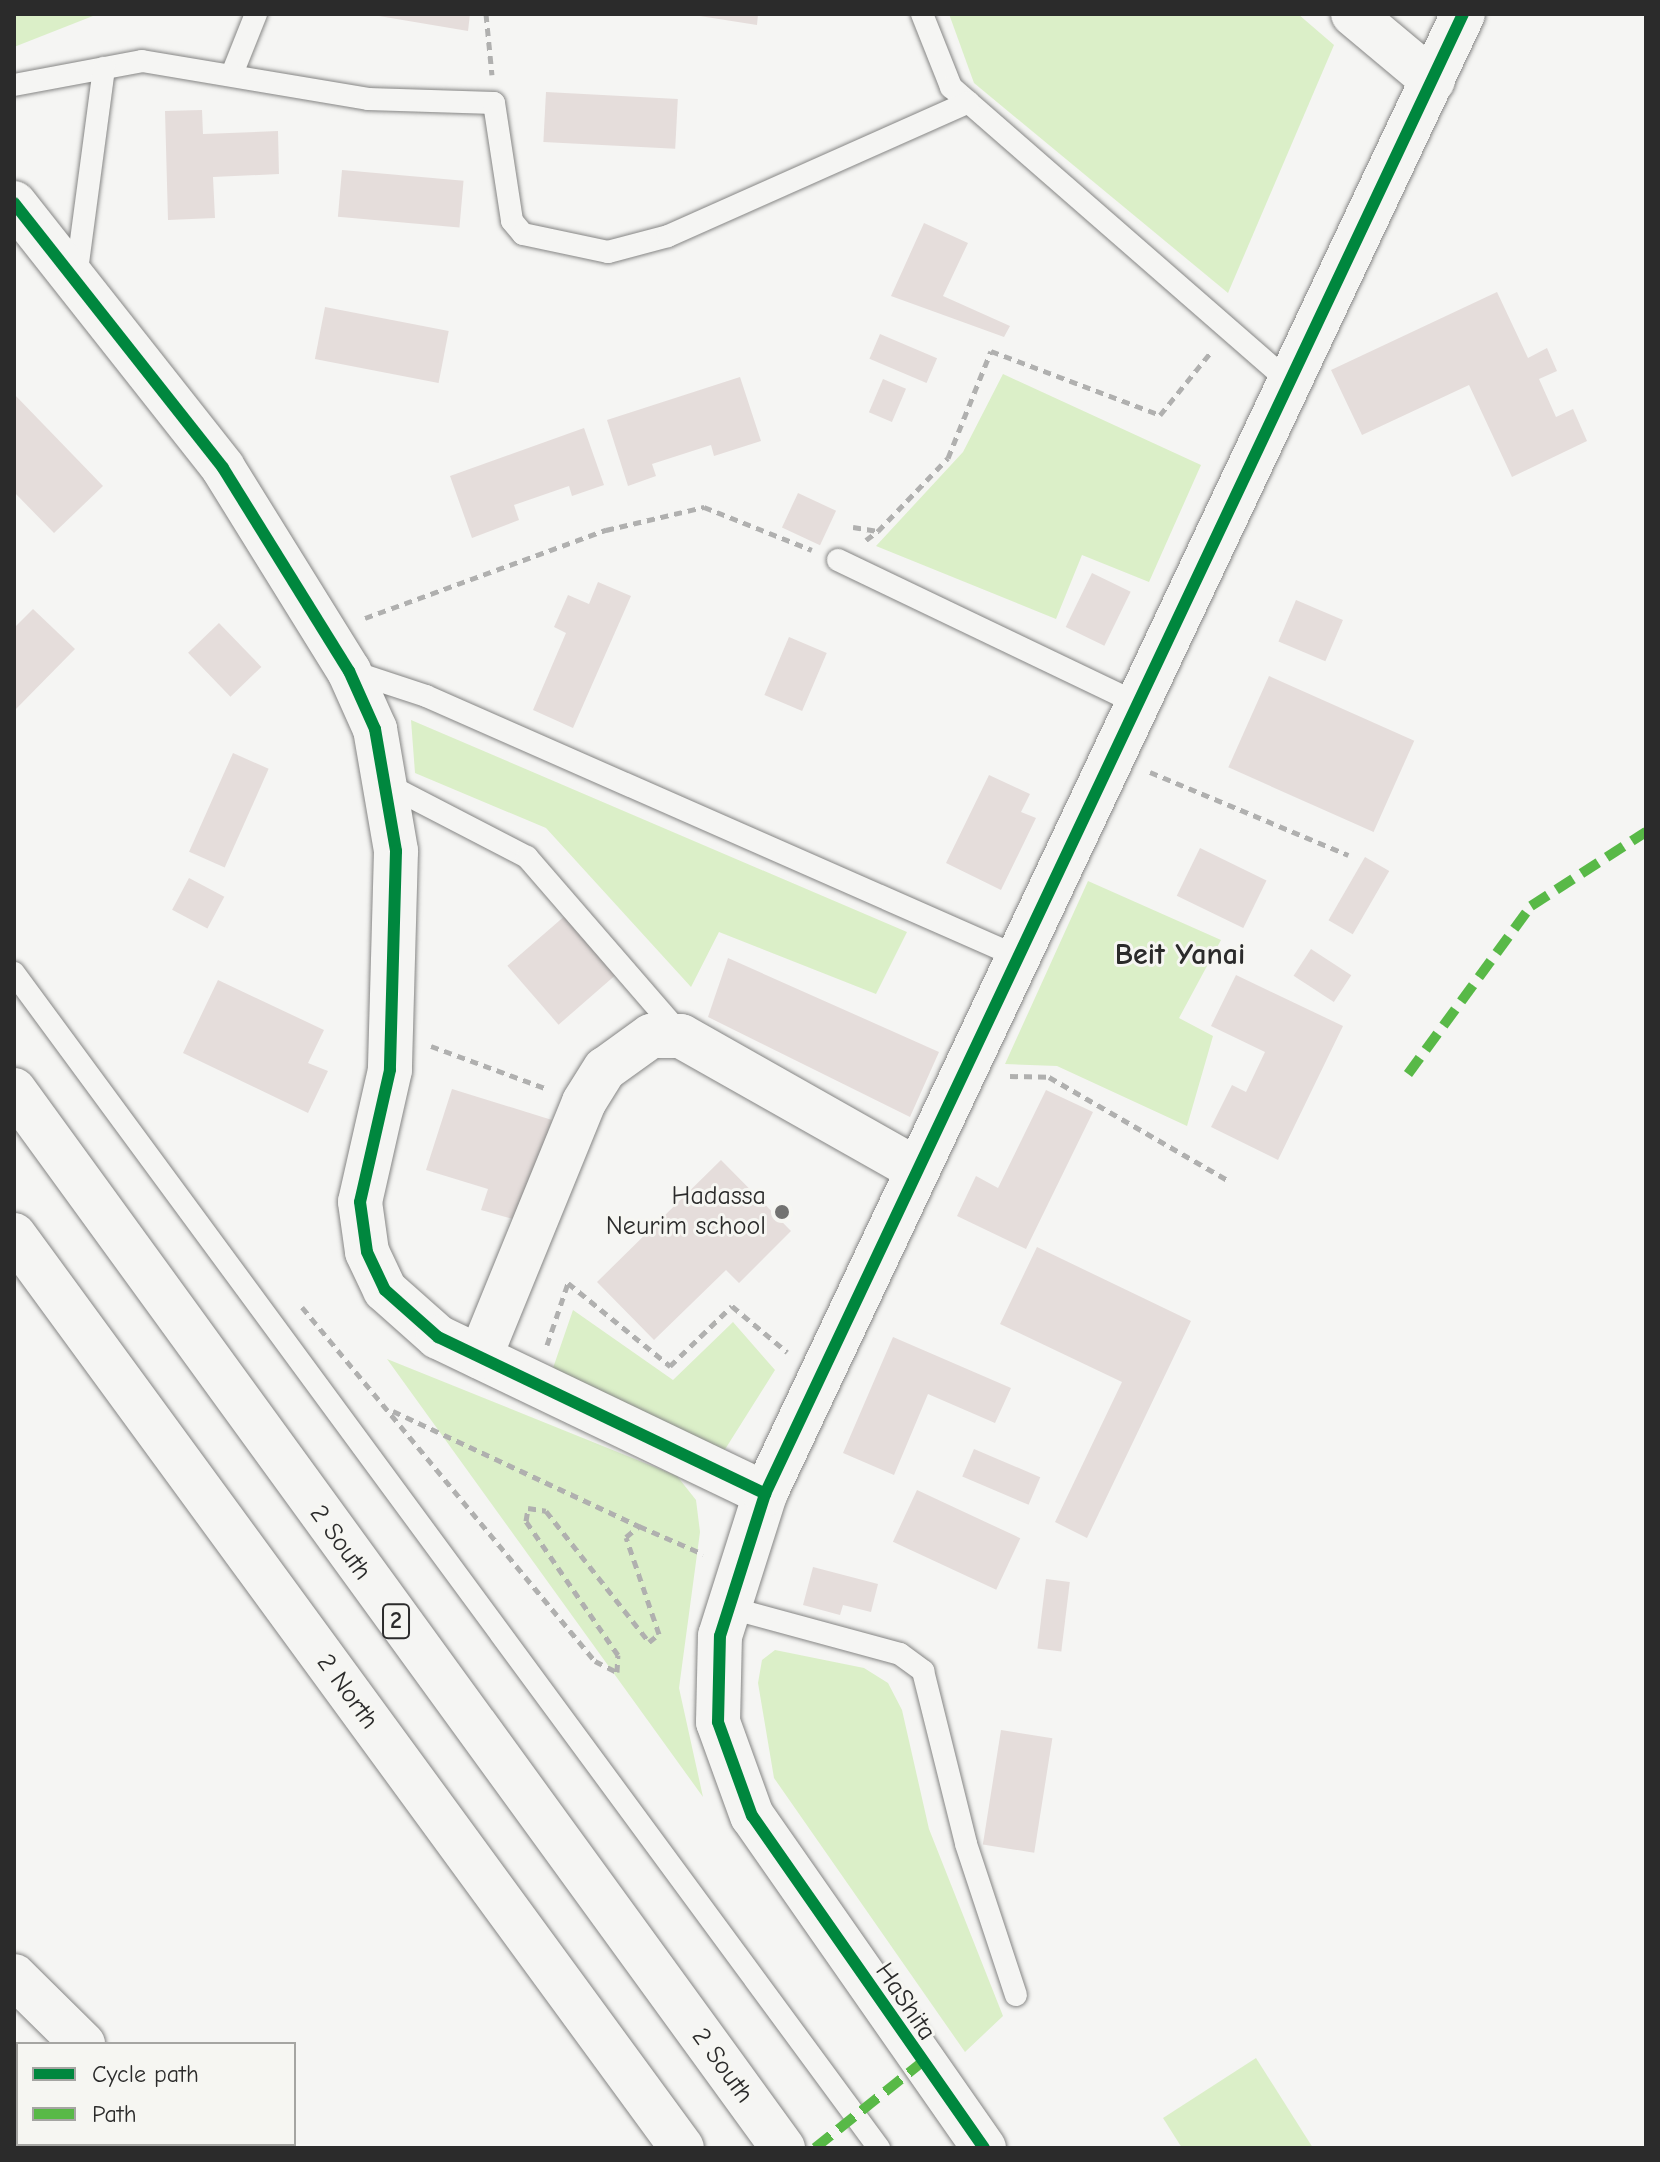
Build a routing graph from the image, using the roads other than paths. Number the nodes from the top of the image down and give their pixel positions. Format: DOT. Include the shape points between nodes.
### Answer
graph roads {
  1 [pos="256,14"];
  2 [pos="922,14"];
  3 [pos="1353,14"];
  4 [pos="1463,14"];
  5 [pos="104,68"];
  6 [pos="232,74"];
  7 [pos="1433,81"];
  8 [pos="14,85"];
  9 [pos="969,102"];
  10 [pos="14,203"];
  11 [pos="76,278"];
  12 [pos="1290,383"];
  13 [pos="838,560"];
  14 [pos="339,653"];
  15 [pos="1137,703"];
  16 [pos="388,785"];
  17 [pos="1014,955"];
  18 [pos="14,973"];
  19 [pos="681,1036"];
  20 [pos="14,1090"];
  21 [pos="916,1169"];
  22 [pos="14,1235"];
  23 [pos="480,1357"];
  24 [pos="765,1494"];
  25 [pos="732,1588"];
  26 [pos="14,1976"];
  27 [pos="1016,1995"];
  28 [pos="67,2038"];
  29 [pos="682,2148"];
  30 [pos="783,2148"];
  31 [pos="879,2148"];
  32 [pos="984,2148"];
  1 -- 6 [label="lane"];
  2 -- 9 [label="lane" via="932,54"];
  3 -- 7 [label="main road"];
  4 -- 7 [label="main road, HaShita"];
  5 -- 6 [label="lane" via="142,61"];
  5 -- 8 [label="lane"];
  5 -- 11 [label="lane"];
  6 -- 9 [label="lane" via="368,99 494,103 512,221 523,234 608,252 668,236"];
  7 -- 12 [label="main road, HaShita"];
  9 -- 12 [label="lane"];
  10 -- 11 [label="main road"];
  11 -- 14 [label="main road" via="223,468"];
  12 -- 15 [label="main road, HaShita"];
  13 -- 15 [label="lane"];
  14 -- 16 [label="main road"];
  14 -- 17 [label="lane"];
  15 -- 17 [label="main road, HaShita"];
  16 -- 19 [label="lane" via="527,857"];
  16 -- 23 [label="main road" via="396,851 391,1032 386,1103 360,1202 367,1252 385,1290 409,1317"];
  17 -- 21 [label="main road, HaShita"];
  18 -- 31 [label="lane"];
  19 -- 21 [label="main road"];
  19 -- 23 [label="main road" via="651,1036 624,1053 584,1102"];
  20 -- 30 [label="main road, 2 South / 2"];
  21 -- 24 [label="main road, HaShita"];
  22 -- 29 [label="main road, 2 North"];
  23 -- 24 [label="main road"];
  24 -- 25 [label="main road, HaShita"];
  25 -- 27 [label="lane" via="900,1654 923,1671 966,1844"];
  25 -- 32 [label="main road, HaShita" via="715,1683 718,1722 752,1816"];
  26 -- 28 [label="main road"];
}
